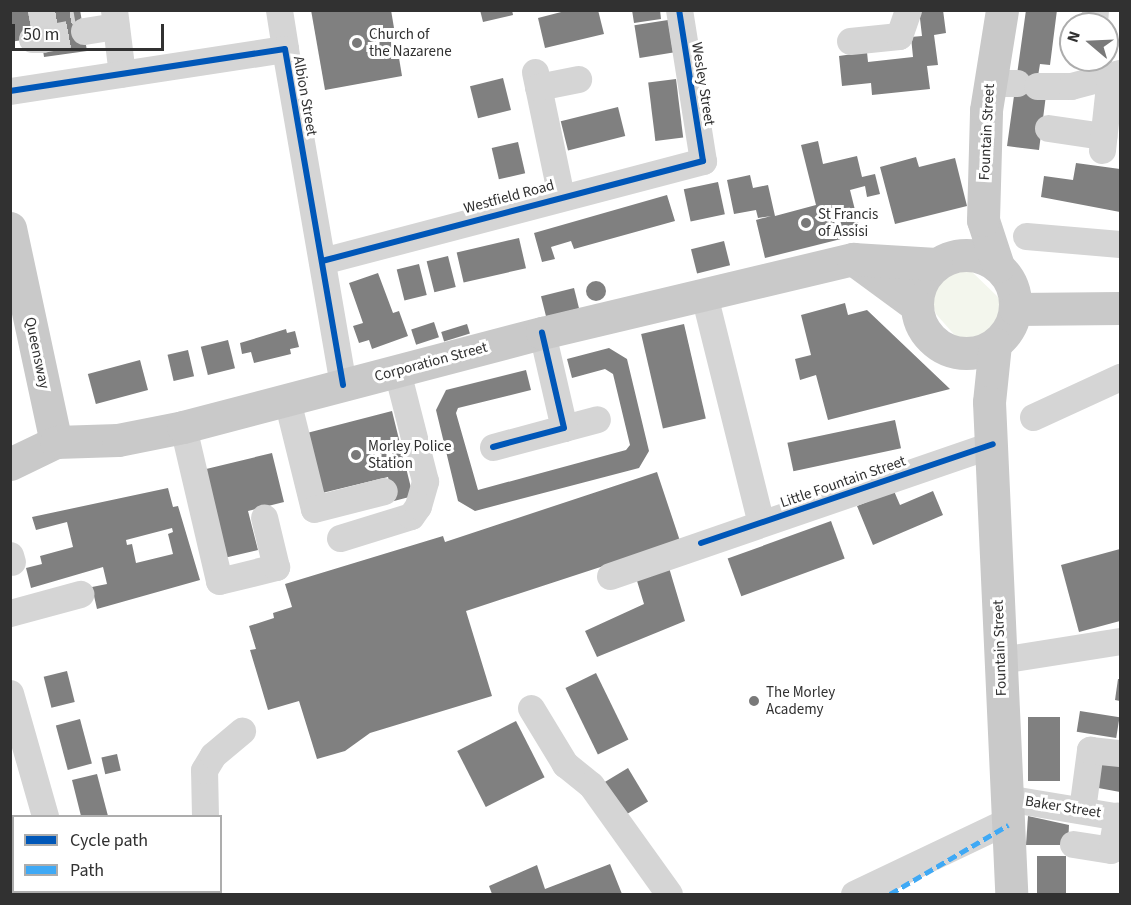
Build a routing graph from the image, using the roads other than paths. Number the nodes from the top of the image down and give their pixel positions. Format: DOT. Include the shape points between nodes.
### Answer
graph roads {
  1 [pos="279,10"];
  2 [pos="679,10"];
  3 [pos="908,10"];
  4 [pos="1002,10"];
  5 [pos="115,18"];
  6 [pos="84,32"];
  7 [pos="850,41"];
  8 [pos="285,49"];
  9 [pos="1102,73"];
  10 [pos="122,74"];
  11 [pos="578,79"];
  12 [pos="1014,84"];
  13 [pos="10,91"];
  14 [pos="1048,128"];
  15 [pos="703,161"];
  16 [pos="561,196"];
  17 [pos="983,220"];
  18 [pos="10,228"];
  19 [pos="1026,236"];
  20 [pos="1120,244"];
  21 [pos="853,259"];
  22 [pos="949,259"];
  23 [pos="322,261"];
  24 [pos="998,266"];
  25 [pos="704,294"];
  26 [pos="917,306"];
  27 [pos="1120,308"];
  28 [pos="19,309"];
  29 [pos="1016,309"];
  30 [pos="542,333"];
  31 [pos="995,344"];
  32 [pos="952,351"];
  33 [pos="397,371"];
  34 [pos="1120,377"];
  35 [pos="343,385"];
  36 [pos="286,400"];
  37 [pos="989,402"];
  38 [pos="1034,417"];
  39 [pos="597,419"];
  40 [pos="183,427"];
  41 [pos="564,428"];
  42 [pos="56,442"];
  43 [pos="993,444"];
  44 [pos="493,447"];
  45 [pos="10,464"];
  46 [pos="384,491"];
  47 [pos="264,517"];
  48 [pos="761,523"];
  49 [pos="340,538"];
  50 [pos="610,576"];
  51 [pos="80,594"];
  52 [pos="10,613"];
  53 [pos="1120,641"];
  54 [pos="1000,660"];
  55 [pos="10,693"];
  56 [pos="531,708"];
  57 [pos="242,731"];
  58 [pos="1120,753"];
  59 [pos="1007,809"];
  60 [pos="1082,810"];
  61 [pos="45,815"];
  62 [pos="205,815"];
  63 [pos="1119,816"];
  64 [pos="1072,844"];
  65 [pos="669,894"];
  66 [pos="854,894"];
  67 [pos="1011,894"];
  1 -- 8 [label="street"];
  2 -- 15 [label="street, Wesley Street"];
  3 -- 7 [label="street" via="899,36"];
  4 -- 12 [label="main road, Fountain Street"];
  5 -- 6 [label="street"];
  5 -- 10 [label="street"];
  8 -- 10 [label="street, Albion Street"];
  8 -- 23 [label="street, Albion Street"];
  9 -- 12 [label="street"];
  9 -- 14 [label="street" via="1102,143"];
  10 -- 13 [label="street, Albion Street"];
  11 -- 16 [label="street" via="536,80"];
  12 -- 17 [label="main road, Fountain Street"];
  15 -- 16 [label="street, Westfield Road"];
  16 -- 23 [label="street, Westfield Road"];
  17 -- 22 [label="main road, Fountain Street"];
  17 -- 24 [label="main road, Fountain Street"];
  18 -- 28 [label="main road, Queensway"];
  19 -- 20 [label="street"];
  21 -- 22 [label="main road, Corporation Street"];
  21 -- 25 [label="main road, Corporation Street"];
  21 -- 26 [label="main road"];
  22 -- 24 [label="main road, Corporation Street" via="976,254"];
  22 -- 26 [label="main road" via="922,280"];
  23 -- 35 [label="street, Albion Street"];
  24 -- 29 [label="main road" via="1011,282"];
  25 -- 30 [label="main road, Corporation Street"];
  25 -- 48 [label="street"];
  26 -- 32 [label="main road" via="927,334"];
  27 -- 29 [label="main road"];
  28 -- 42 [label="main road, Queensway"];
  29 -- 31 [label="main road" via="1007,332"];
  30 -- 33 [label="main road, Corporation Street"];
  30 -- 41 [label="street"];
  31 -- 32 [label="main road" via="979,352"];
  31 -- 37 [label="main road, Fountain Street"];
  32 -- 37 [label="main road"];
  33 -- 35 [label="main road, Corporation Street"];
  33 -- 49 [label="street" via="425,481 418,506 411,516"];
  34 -- 38 [label="street"];
  35 -- 36 [label="main road, Corporation Street"];
  36 -- 40 [label="main road, Corporation Street"];
  36 -- 46 [label="street" via="314,509"];
  37 -- 43 [label="main road, Fountain Street"];
  39 -- 41 [label="street"];
  40 -- 42 [label="main road, Corporation Street" via="118,440"];
  40 -- 47 [label="street" via="219,581 276,567"];
  41 -- 44 [label="street"];
  42 -- 45 [label="main road, Corporation Street"];
  43 -- 48 [label="street, Little Fountain Street"];
  43 -- 54 [label="main road, Fountain Street"];
  48 -- 50 [label="street, Little Fountain Street"];
  51 -- 52 [label="street"];
  53 -- 54 [label="street"];
  54 -- 59 [label="main road, Fountain Street"];
  55 -- 61 [label="street"];
  56 -- 65 [label="street" via="565,765 591,785"];
  57 -- 62 [label="street" via="213,755 204,770"];
  58 -- 60 [label="street" via="1090,750"];
  59 -- 60 [label="street, Baker Street"];
  59 -- 66 [label="street"];
  59 -- 67 [label="main road, Fountain Street"];
  60 -- 63 [label="street, Baker Street"];
  63 -- 64 [label="street" via="1111,850"];
}
